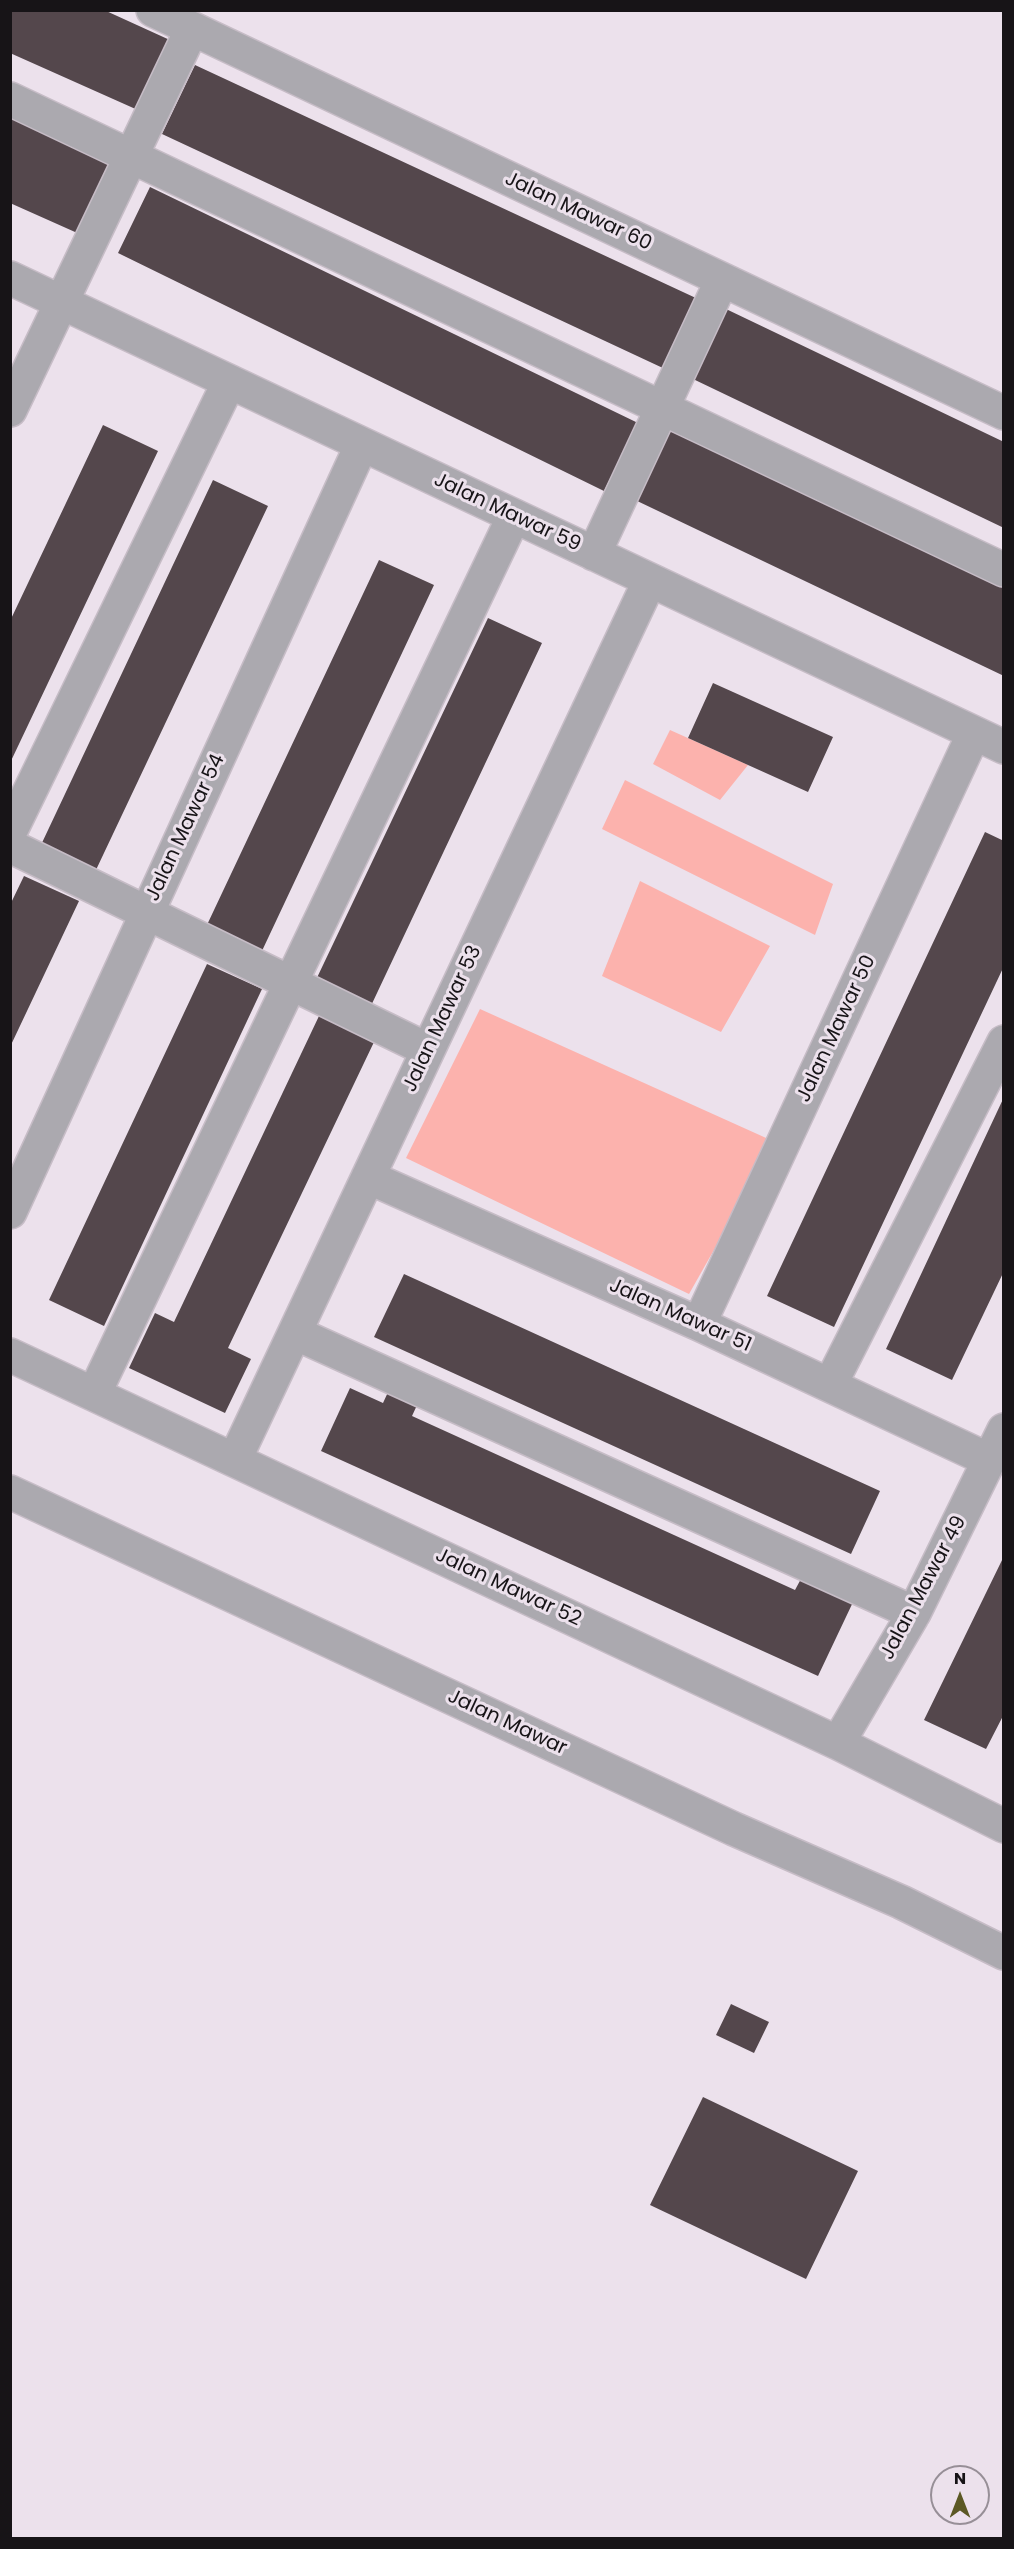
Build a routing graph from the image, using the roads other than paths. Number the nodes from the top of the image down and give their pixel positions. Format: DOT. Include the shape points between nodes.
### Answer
graph roads {
  1 [pos="153,10"];
  2 [pos="192,29"];
  3 [pos="10,99"];
  4 [pos="131,156"];
  5 [pos="10,278"];
  6 [pos="722,280"];
  7 [pos="61,302"];
  8 [pos="229,382"];
  9 [pos="662,408"];
  10 [pos="10,410"];
  11 [pos="1004,413"];
  12 [pos="362,444"];
  13 [pos="514,516"];
  14 [pos="594,554"];
  15 [pos="1004,570"];
  16 [pos="650,580"];
  17 [pos="974,734"];
  18 [pos="1004,747"];
  19 [pos="10,832"];
  20 [pos="10,846"];
  21 [pos="147,913"];
  22 [pos="291,982"];
  23 [pos="1004,1042"];
  24 [pos="428,1050"];
  25 [pos="368,1177"];
  26 [pos="10,1212"];
  27 [pos="699,1324"];
  28 [pos="295,1333"];
  29 [pos="10,1355"];
  30 [pos="830,1385"];
  31 [pos="94,1394"];
  32 [pos="1004,1430"];
  33 [pos="235,1459"];
  34 [pos="989,1460"];
  35 [pos="10,1492"];
  36 [pos="914,1613"];
  37 [pos="838,1743"];
  38 [pos="1004,1826"];
  39 [pos="1004,1953"];
  1 -- 2 [label="street, Jalan Mawar 60"];
  2 -- 4 [label="street"];
  2 -- 6 [label="street, Jalan Mawar 60"];
  3 -- 4 [label="street"];
  4 -- 7 [label="street"];
  4 -- 9 [label="street"];
  5 -- 7 [label="street, Jalan Mawar 59"];
  6 -- 9 [label="street"];
  6 -- 11 [label="street, Jalan Mawar 60"];
  7 -- 8 [label="street, Jalan Mawar 59"];
  7 -- 10 [label="street"];
  8 -- 12 [label="street, Jalan Mawar 59"];
  8 -- 19 [label="street"];
  9 -- 14 [label="street"];
  9 -- 15 [label="street"];
  12 -- 13 [label="street, Jalan Mawar 59"];
  12 -- 21 [label="street, Jalan Mawar 54"];
  13 -- 14 [label="street, Jalan Mawar 59"];
  13 -- 22 [label="street"];
  14 -- 16 [label="street, Jalan Mawar 59"];
  16 -- 17 [label="street, Jalan Mawar 59"];
  16 -- 24 [label="street, Jalan Mawar 53"];
  17 -- 18 [label="street, Jalan Mawar 59"];
  17 -- 27 [label="street, Jalan Mawar 50"];
  20 -- 21 [label="street"];
  21 -- 22 [label="street"];
  21 -- 26 [label="street, Jalan Mawar 54"];
  22 -- 24 [label="street"];
  22 -- 31 [label="street"];
  23 -- 30 [label="street"];
  24 -- 25 [label="street, Jalan Mawar 53"];
  25 -- 27 [label="street, Jalan Mawar 51"];
  25 -- 28 [label="street, Jalan Mawar 53"];
  27 -- 30 [label="street, Jalan Mawar 51"];
  28 -- 33 [label="street, Jalan Mawar 53"];
  28 -- 36 [label="street"];
  29 -- 31 [label="street, Jalan Mawar 52"];
  30 -- 34 [label="street, Jalan Mawar 51"];
  31 -- 33 [label="street, Jalan Mawar 52"];
  32 -- 34 [label="street, Jalan Mawar 49"];
  33 -- 37 [label="street, Jalan Mawar 52"];
  34 -- 36 [label="street, Jalan Mawar 49"];
  35 -- 39 [label="street, Jalan Mawar"];
  36 -- 37 [label="street, Jalan Mawar 49"];
  37 -- 38 [label="street, Jalan Mawar 52"];
}
